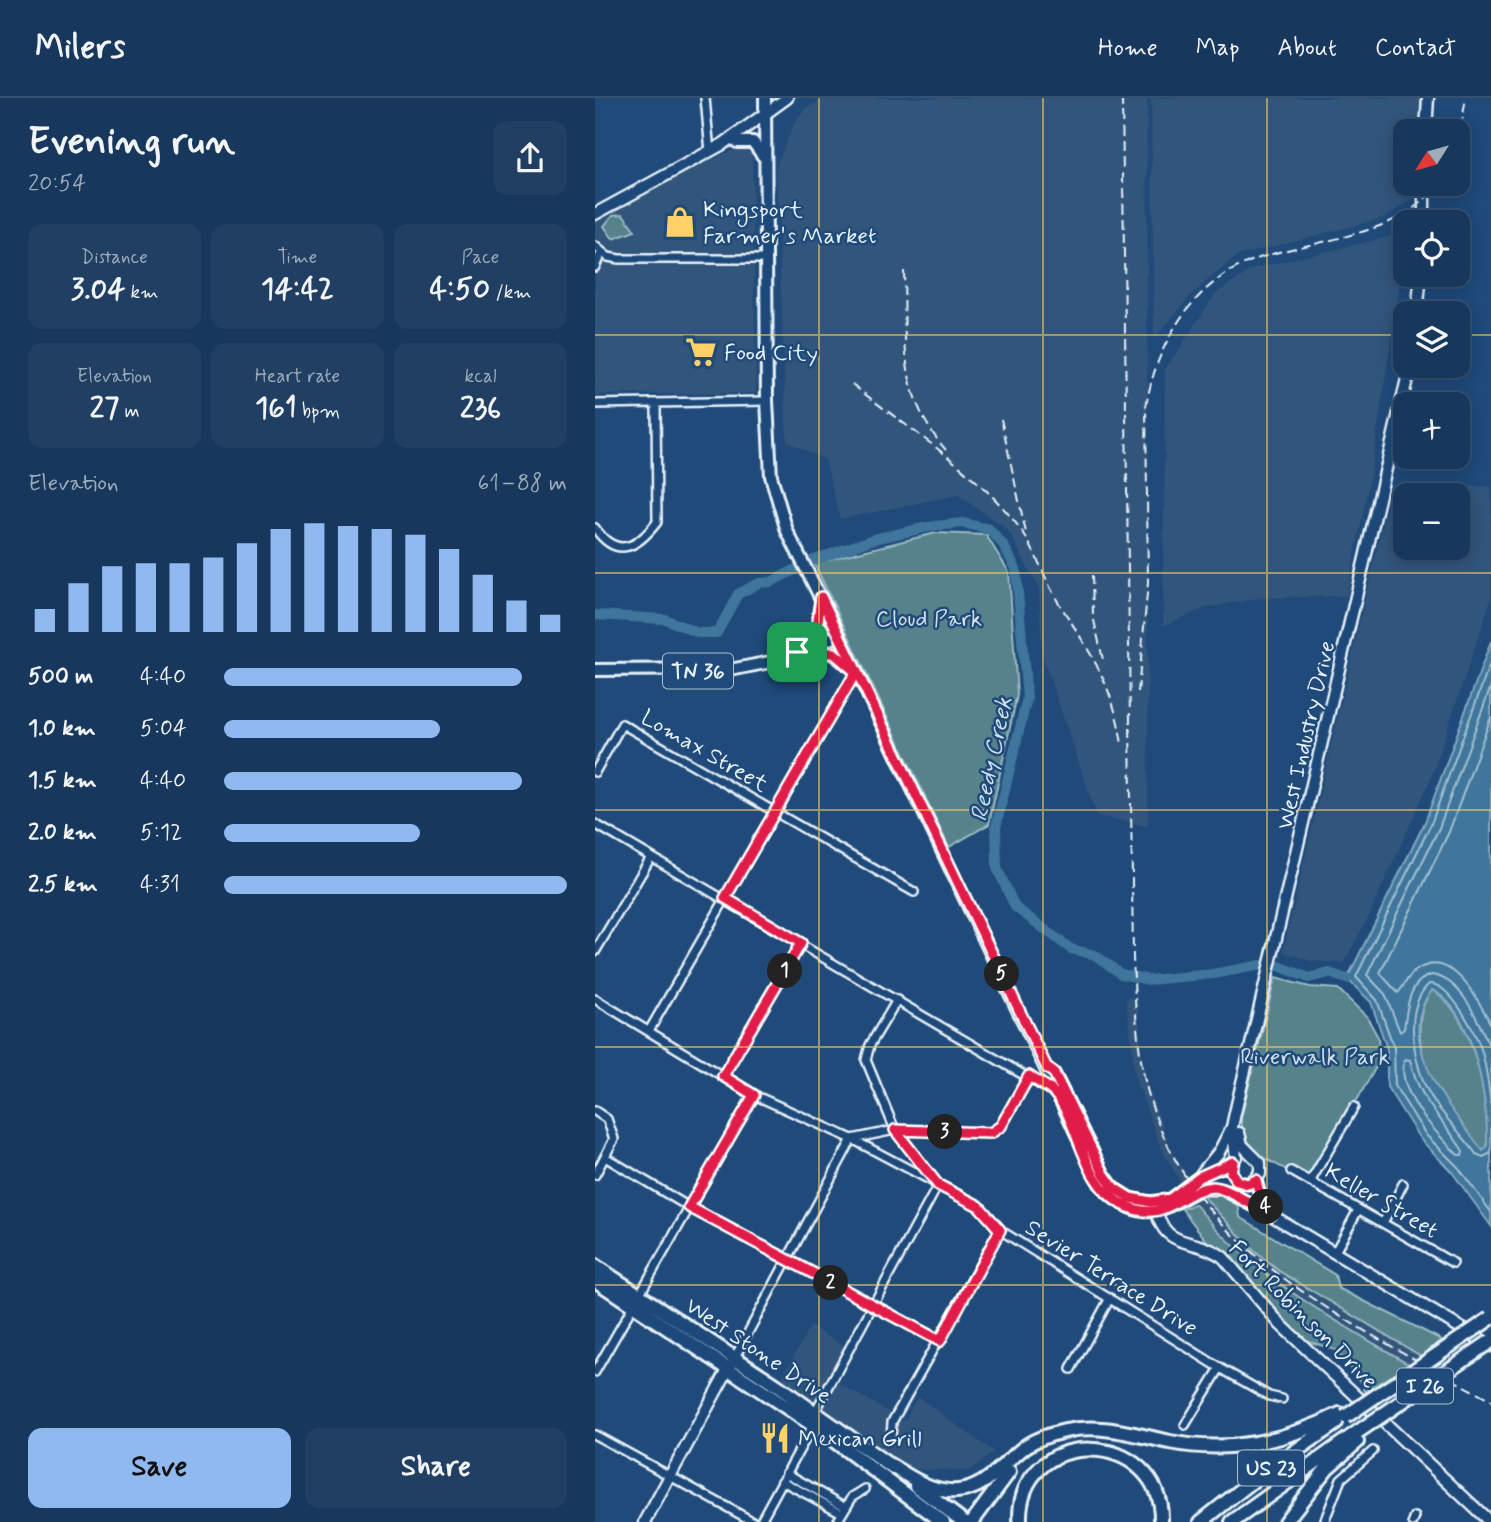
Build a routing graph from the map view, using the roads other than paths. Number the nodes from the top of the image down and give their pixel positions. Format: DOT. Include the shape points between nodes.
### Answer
graph roads {
  1 [pos="705,98"];
  2 [pos="765,98"];
  3 [pos="787,98"];
  4 [pos="1428,98"];
  5 [pos="765,114"];
  6 [pos="1427,119"];
  7 [pos="733,138"];
  8 [pos="710,152"];
  9 [pos="764,162"];
  10 [pos="595,214"];
  11 [pos="595,246"];
  12 [pos="601,253"];
  13 [pos="765,259"];
  14 [pos="595,267"];
  15 [pos="1407,378"];
  16 [pos="767,401"];
  17 [pos="595,404"];
  18 [pos="656,404"];
  19 [pos="595,528"];
  20 [pos="821,597"];
  21 [pos="839,635"];
  22 [pos="797,652"];
  23 [pos="595,670"];
  24 [pos="856,672"];
  25 [pos="595,772"];
  26 [pos="775,813"];
  27 [pos="595,824"];
  28 [pos="651,857"];
  29 [pos="914,892"];
  30 [pos="725,898"];
  31 [pos="801,943"];
  32 [pos="595,953"];
  33 [pos="595,999"];
  34 [pos="897,1000"];
  35 [pos="649,1031"];
  36 [pos="1047,1068"];
  37 [pos="723,1076"];
  38 [pos="1029,1076"];
  39 [pos="1056,1094"];
  40 [pos="754,1095"];
  41 [pos="1354,1107"];
  42 [pos="595,1111"];
  43 [pos="1235,1113"];
  44 [pos="1232,1127"];
  45 [pos="895,1130"];
  46 [pos="852,1139"];
  47 [pos="1249,1155"];
  48 [pos="605,1157"];
  49 [pos="1234,1160"];
  50 [pos="1291,1171"];
  51 [pos="595,1175"];
  52 [pos="1199,1177"];
  53 [pos="1234,1178"];
  54 [pos="1256,1180"];
  55 [pos="1310,1182"];
  56 [pos="1244,1184"];
  57 [pos="1403,1184"];
  58 [pos="938,1185"];
  59 [pos="1200,1191"];
  60 [pos="1155,1206"];
  61 [pos="689,1207"];
  62 [pos="1359,1210"];
  63 [pos="1268,1214"];
  64 [pos="1384,1223"];
  65 [pos="1000,1230"];
  66 [pos="1335,1252"];
  67 [pos="788,1262"];
  68 [pos="1454,1263"];
  69 [pos="595,1266"];
  70 [pos="595,1280"];
  71 [pos="1110,1298"];
  72 [pos="634,1299"];
  73 [pos="876,1305"];
  74 [pos="1491,1318"];
  75 [pos="940,1341"];
  76 [pos="1491,1344"];
  77 [pos="732,1362"];
  78 [pos="1220,1368"];
  79 [pos="1071,1369"];
  80 [pos="595,1372"];
  81 [pos="1282,1399"];
  82 [pos="1370,1401"];
  83 [pos="1342,1416"];
  84 [pos="814,1418"];
  85 [pos="1185,1425"];
  86 [pos="1362,1433"];
  87 [pos="1051,1434"];
  88 [pos="595,1435"];
  89 [pos="891,1438"];
  90 [pos="1373,1451"];
  91 [pos="888,1464"];
  92 [pos="670,1475"];
  93 [pos="784,1477"];
  94 [pos="865,1489"];
  95 [pos="844,1510"];
  96 [pos="940,1521"];
  97 [pos="645,1522"];
  98 [pos="754,1522"];
  99 [pos="760,1522"];
  100 [pos="837,1522"];
  101 [pos="964,1522"];
  102 [pos="972,1522"];
  103 [pos="1020,1522"];
  104 [pos="1161,1522"];
  105 [pos="1201,1522"];
  106 [pos="1232,1522"];
  107 [pos="1285,1522"];
  108 [pos="1324,1522"];
  109 [pos="1490,1522"];
  1 -- 8 [label="street"];
  2 -- 5 [label="main road"];
  3 -- 5 [label="main road"];
  4 -- 6 [label="main road"];
  5 -- 7 [label="main road"];
  5 -- 9 [label="main road"];
  7 -- 8 [label="main road"];
  7 -- 9 [label="main road" via="757,145"];
  8 -- 10 [label="main road"];
  9 -- 13 [label="main road"];
  11 -- 12 [label="street"];
  12 -- 13 [label="street" via="619,259"];
  12 -- 14 [label="street"];
  13 -- 16 [label="main road"];
  15 -- 43 [label="main road, West Industry Drive"];
  16 -- 18 [label="street"];
  16 -- 20 [label="main road" via="777,504"];
  17 -- 18 [label="street"];
  18 -- 19 [label="street" via="657,522 638,544 621,548"];
  20 -- 21 [label="main road"];
  20 -- 22 [label="main road" via="817,629"];
  21 -- 22 [label="main road, TN 36"];
  21 -- 24 [label="main road"];
  22 -- 23 [label="main road, TN 36" via="735,669"];
  22 -- 24 [label="main road" via="834,653"];
  24 -- 26 [label="street"];
  24 -- 36 [label="main road"];
  25 -- 26 [label="street, Lomax Street" via="622,724"];
  26 -- 29 [label="street, Lomax Street"];
  26 -- 30 [label="street"];
  27 -- 28 [label="street"];
  28 -- 30 [label="street"];
  28 -- 32 [label="street"];
  30 -- 31 [label="street"];
  30 -- 35 [label="street"];
  31 -- 34 [label="street"];
  31 -- 37 [label="street"];
  33 -- 35 [label="street, Sevier Terrace Drive"];
  34 -- 38 [label="street"];
  34 -- 45 [label="street" via="866,1060"];
  35 -- 37 [label="street, Sevier Terrace Drive"];
  36 -- 38 [label="street"];
  36 -- 39 [label="main road"];
  36 -- 60 [label="main road" via="1054,1073 1109,1182 1130,1198"];
  37 -- 40 [label="street, Sevier Terrace Drive"];
  38 -- 39 [label="street"];
  38 -- 45 [label="street" via="1001,1126 991,1133"];
  39 -- 60 [label="main road" via="1101,1186 1123,1204"];
  40 -- 46 [label="street, Sevier Terrace Drive"];
  40 -- 61 [label="street"];
  41 -- 55 [label="street"];
  42 -- 48 [label="street" via="607,1119 614,1139"];
  43 -- 44 [label="main road, West Industry Drive"];
  43 -- 47 [label="main road, West Industry Drive"];
  44 -- 49 [label="main road, West Industry Drive"];
  44 -- 52 [label="main road"];
  45 -- 46 [label="street"];
  45 -- 58 [label="street"];
  46 -- 58 [label="street, Sevier Terrace Drive"];
  46 -- 67 [label="street"];
  47 -- 49 [label="main road"];
  47 -- 54 [label="main road" via="1259,1163"];
  48 -- 51 [label="street"];
  48 -- 61 [label="street"];
  49 -- 52 [label="main road"];
  49 -- 53 [label="main road"];
  50 -- 55 [label="street, Keller Street"];
  52 -- 60 [label="main road"];
  53 -- 56 [label="main road"];
  53 -- 59 [label="main road" via="1217,1180"];
  54 -- 56 [label="main road"];
  54 -- 63 [label="main road"];
  55 -- 62 [label="street, Keller Street"];
  56 -- 63 [label="main road"];
  57 -- 64 [label="street"];
  58 -- 65 [label="street, Sevier Terrace Drive" via="979,1206"];
  58 -- 73 [label="street"];
  59 -- 60 [label="main road" via="1178,1204"];
  59 -- 63 [label="main road" via="1221,1189"];
  60 -- 109 [label="main road, Fort Robinson Drive" via="1167,1233 1175,1240 1213,1250 1236,1269 1280,1324"];
  61 -- 67 [label="street"];
  61 -- 72 [label="street"];
  62 -- 64 [label="street, Keller Street"];
  62 -- 66 [label="street"];
  63 -- 66 [label="main road"];
  64 -- 68 [label="street, Keller Street"];
  65 -- 71 [label="street, Sevier Terrace Drive"];
  65 -- 75 [label="street"];
  66 -- 76 [label="main road"];
  67 -- 73 [label="street"];
  67 -- 77 [label="street"];
  69 -- 72 [label="highway, West Stone Drive"];
  70 -- 72 [label="highway, West Stone Drive"];
  71 -- 78 [label="street, Sevier Terrace Drive"];
  71 -- 79 [label="street"];
  72 -- 77 [label="highway, West Stone Drive"];
  72 -- 80 [label="street"];
  73 -- 75 [label="street"];
  73 -- 84 [label="street"];
  74 -- 82 [label="highway, I 26, bridge"];
  75 -- 89 [label="street" via="893,1422"];
  76 -- 86 [label="highway, I 26, bridge"];
  77 -- 84 [label="highway, West Stone Drive"];
  77 -- 84 [label="highway, West Stone Drive" via="770,1395 782,1397"];
  77 -- 92 [label="main road"];
  78 -- 81 [label="street, Sevier Terrace Drive"];
  78 -- 85 [label="street"];
  82 -- 83 [label="highway, US 23, bridge"];
  83 -- 87 [label="highway" via="1241,1447 1192,1446 1098,1428"];
  83 -- 105 [label="highway, US 23"];
  84 -- 91 [label="highway"];
  84 -- 93 [label="street"];
  84 -- 96 [label="highway, West Stone Drive"];
  86 -- 106 [label="highway, I 26"];
  86 -- 107 [label="highway" via="1327,1468"];
  87 -- 91 [label="highway" via="1025,1447 990,1480 967,1489 928,1486"];
  87 -- 102 [label="highway" via="1022,1457"];
  88 -- 92 [label="street"];
  90 -- 108 [label="street" via="1342,1479"];
  91 -- 101 [label="highway"];
  92 -- 97 [label="main road"];
  92 -- 98 [label="street"];
  93 -- 95 [label="street"];
  93 -- 99 [label="street"];
  94 -- 95 [label="street" via="852,1497"];
  95 -- 100 [label="street"];
  103 -- 104 [label="highway" via="1024,1492 1041,1467 1059,1455 1092,1448 1114,1452 1140,1468 1157,1496"];
}
